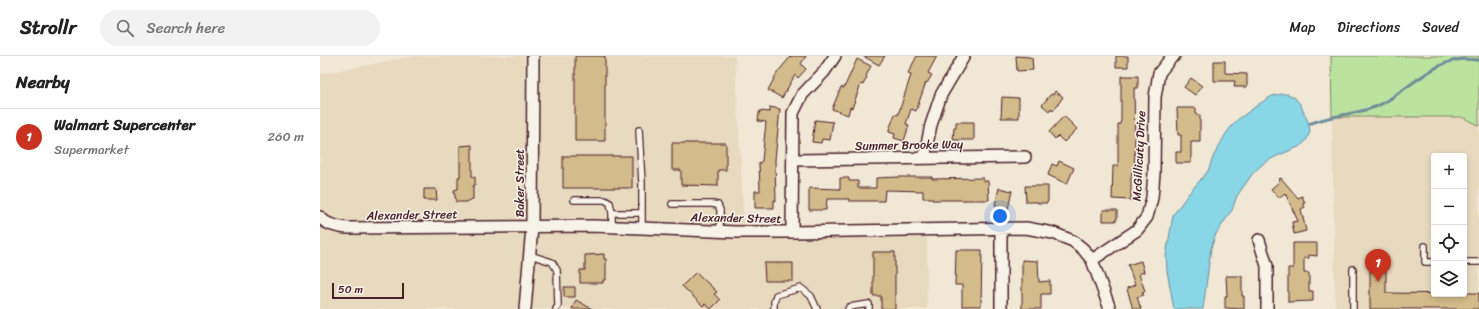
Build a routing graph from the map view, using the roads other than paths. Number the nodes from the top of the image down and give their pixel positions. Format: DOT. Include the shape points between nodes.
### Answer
graph roads {
  1 [pos="533,56"];
  2 [pos="836,56"];
  3 [pos="964,56"];
  4 [pos="1174,56"];
  5 [pos="639,130"];
  6 [pos="1025,156"];
  7 [pos="924,158"];
  8 [pos="793,160"];
  9 [pos="574,200"];
  10 [pos="672,204"];
  11 [pos="612,213"];
  12 [pos="642,213"];
  13 [pos="320,217"];
  14 [pos="532,226"];
  15 [pos="612,227"];
  16 [pos="642,228"];
  17 [pos="1001,228"];
  18 [pos="720,231"];
  19 [pos="792,232"];
  20 [pos="1259,240"];
  21 [pos="1425,246"];
  22 [pos="530,255"];
  23 [pos="1092,260"];
  24 [pos="1425,262"];
  25 [pos="1431,262"];
  26 [pos="1467,262"];
  27 [pos="1479,262"];
  28 [pos="1353,269"];
  29 [pos="1425,269"];
  30 [pos="525,309"];
  31 [pos="556,309"];
  32 [pos="774,309"];
  33 [pos="816,309"];
  34 [pos="848,309"];
  35 [pos="869,309"];
  36 [pos="1001,309"];
  37 [pos="1110,309"];
  38 [pos="1267,309"];
  39 [pos="1353,309"];
  1 -- 14 [label="street, Baker Street"];
  2 -- 8 [label="street" via="802,94 793,113"];
  3 -- 7 [label="street" via="941,94"];
  4 -- 23 [label="street, McGillicuty Drive" via="1159,73 1155,97 1152,198 1147,217 1138,230"];
  5 -- 12 [label="lane"];
  6 -- 7 [label="street, Summer Brooke Way"];
  7 -- 8 [label="street, Summer Brooke Way"];
  8 -- 19 [label="street"];
  9 -- 11 [label="lane" via="606,200 610,203"];
  10 -- 18 [label="lane" via="718,205"];
  11 -- 12 [label="lane"];
  11 -- 15 [label="lane"];
  12 -- 16 [label="lane"];
  13 -- 14 [label="street, Alexander Street" via="334,226 347,228"];
  14 -- 15 [label="street, Alexander Street"];
  14 -- 22 [label="street, Baker Street"];
  15 -- 16 [label="street, Alexander Street"];
  16 -- 18 [label="street, Alexander Street"];
  17 -- 19 [label="street, Alexander Street"];
  17 -- 23 [label="street, Alexander Street" via="1026,228 1053,233 1073,241"];
  17 -- 36 [label="street"];
  18 -- 19 [label="street, Alexander Street"];
  20 -- 38 [label="street" via="1267,266"];
  21 -- 24 [label="lane"];
  22 -- 30 [label="street, Baker Street"];
  22 -- 31 [label="lane" via="552,262 557,270"];
  23 -- 37 [label="street, Alexander Street"];
  24 -- 25 [label="lane"];
  24 -- 29 [label="lane"];
  26 -- 27 [label="lane"];
  28 -- 39 [label="lane"];
  32 -- 33 [label="lane" via="776,295 801,288 811,296"];
  34 -- 35 [label="lane" via="850,306 869,304"];
}
